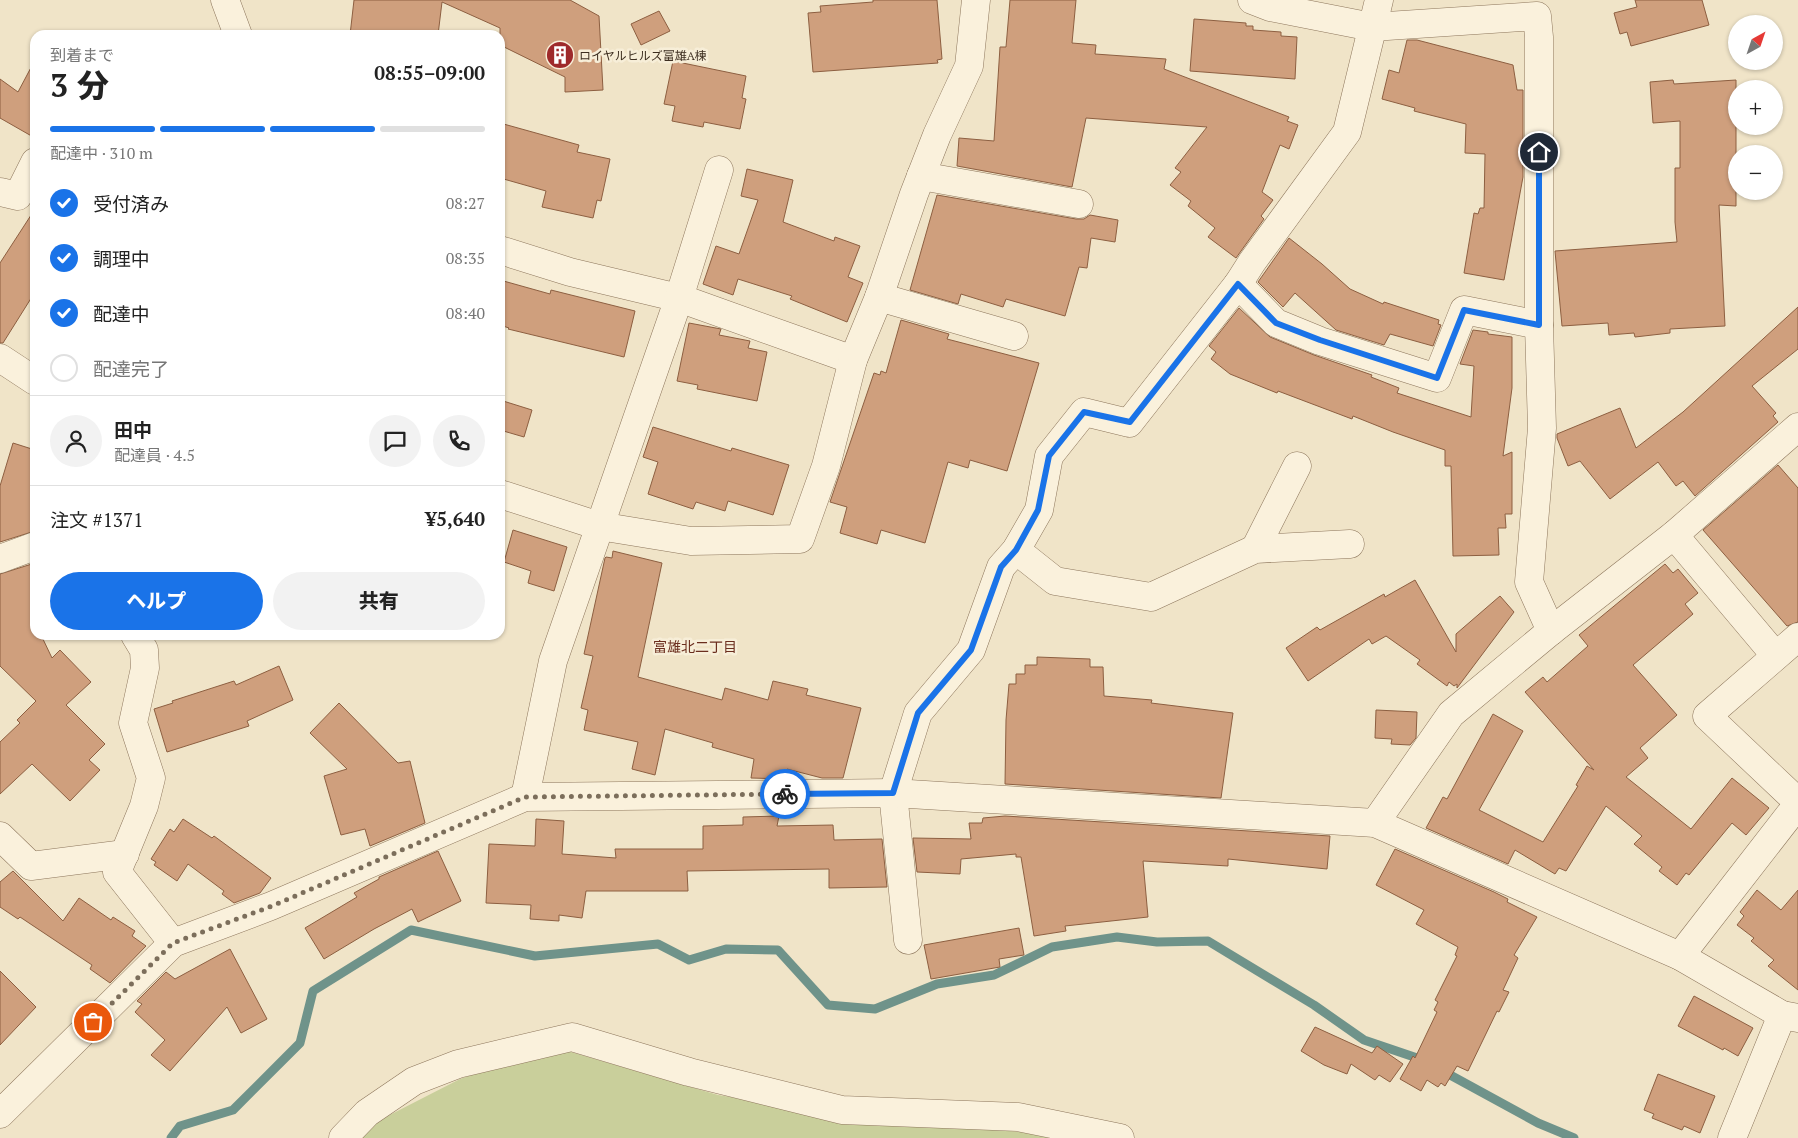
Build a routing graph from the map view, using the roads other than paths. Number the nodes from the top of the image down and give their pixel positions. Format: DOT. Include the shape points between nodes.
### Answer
graph roads {
  1 [pos="226,0"];
  2 [pos="976,0"];
  3 [pos="1252,0"];
  4 [pos="1379,0"];
  5 [pos="1372,27"];
  6 [pos="236,30"];
  7 [pos="719,170"];
  8 [pos="30,172"];
  9 [pos="921,176"];
  10 [pos="0,192"];
  11 [pos="1079,204"];
  12 [pos="505,252"];
  13 [pos="1238,284"];
  14 [pos="879,297"];
  15 [pos="679,298"];
  16 [pos="1539,325"];
  17 [pos="1014,336"];
  18 [pos="0,358"];
  19 [pos="853,360"];
  20 [pos="30,378"];
  21 [pos="1798,427"];
  22 [pos="1297,466"];
  23 [pos="505,496"];
  24 [pos="599,526"];
  25 [pos="1674,535"];
  26 [pos="1350,544"];
  27 [pos="30,548"];
  28 [pos="1254,549"];
  29 [pos="1016,550"];
  30 [pos="0,559"];
  31 [pos="1551,630"];
  32 [pos="1798,637"];
  33 [pos="138,640"];
  34 [pos="1775,655"];
  35 [pos="893,793"];
  36 [pos="525,797"];
  37 [pos="1798,803"];
  38 [pos="1375,823"];
  39 [pos="0,836"];
  40 [pos="125,854"];
  41 [pos="908,940"];
  42 [pos="173,943"];
  43 [pos="1680,956"];
  44 [pos="1790,1017"];
  45 [pos="0,1114"];
  46 [pos="343,1138"];
  47 [pos="1120,1138"];
  48 [pos="1732,1138"];
  1 -- 6 [label="street"];
  2 -- 9 [label="street" via="969,66"];
  3 -- 5 [label="street" via="1270,7"];
  4 -- 5 [label="street"];
  5 -- 13 [label="street" via="1347,132"];
  5 -- 16 [label="street" via="1537,16"];
  7 -- 15 [label="street"];
  8 -- 10 [label="street" via="18,196"];
  9 -- 11 [label="street"];
  9 -- 14 [label="street"];
  12 -- 15 [label="street" via="570,272"];
  13 -- 16 [label="street" via="1276,323 1437,378 1464,310"];
  13 -- 29 [label="street" via="1130,422 1084,412 1049,456 1038,510"];
  14 -- 17 [label="street"];
  14 -- 19 [label="street"];
  15 -- 19 [label="street"];
  15 -- 24 [label="street"];
  16 -- 31 [label="street" via="1542,428 1529,582"];
  18 -- 20 [label="street"];
  19 -- 24 [label="street" via="826,466 800,539 691,541"];
  21 -- 25 [label="street"];
  22 -- 28 [label="street"];
  23 -- 24 [label="street"];
  24 -- 36 [label="street" via="553,661"];
  25 -- 31 [label="street"];
  25 -- 34 [label="street"];
  26 -- 28 [label="street"];
  27 -- 30 [label="street"];
  28 -- 29 [label="street" via="1151,597 1055,580"];
  29 -- 35 [label="street" via="1001,567 971,650 918,713"];
  31 -- 38 [label="street" via="1451,714"];
  32 -- 34 [label="street"];
  33 -- 40 [label="street" via="144,650 145,668 134,723 151,778"];
  34 -- 37 [label="street" via="1707,716"];
  35 -- 36 [label="street"];
  35 -- 38 [label="street"];
  35 -- 41 [label="street"];
  36 -- 42 [label="street" via="272,906"];
  37 -- 43 [label="street"];
  38 -- 43 [label="street"];
  39 -- 40 [label="street" via="32,866"];
  40 -- 42 [label="street" via="117,872"];
  42 -- 45 [label="street"];
  43 -- 44 [label="street"];
  44 -- 48 [label="street"];
  46 -- 47 [label="street" via="367,1113 414,1081 458,1064 572,1037 689,1072 842,1110 1018,1116"];
}
